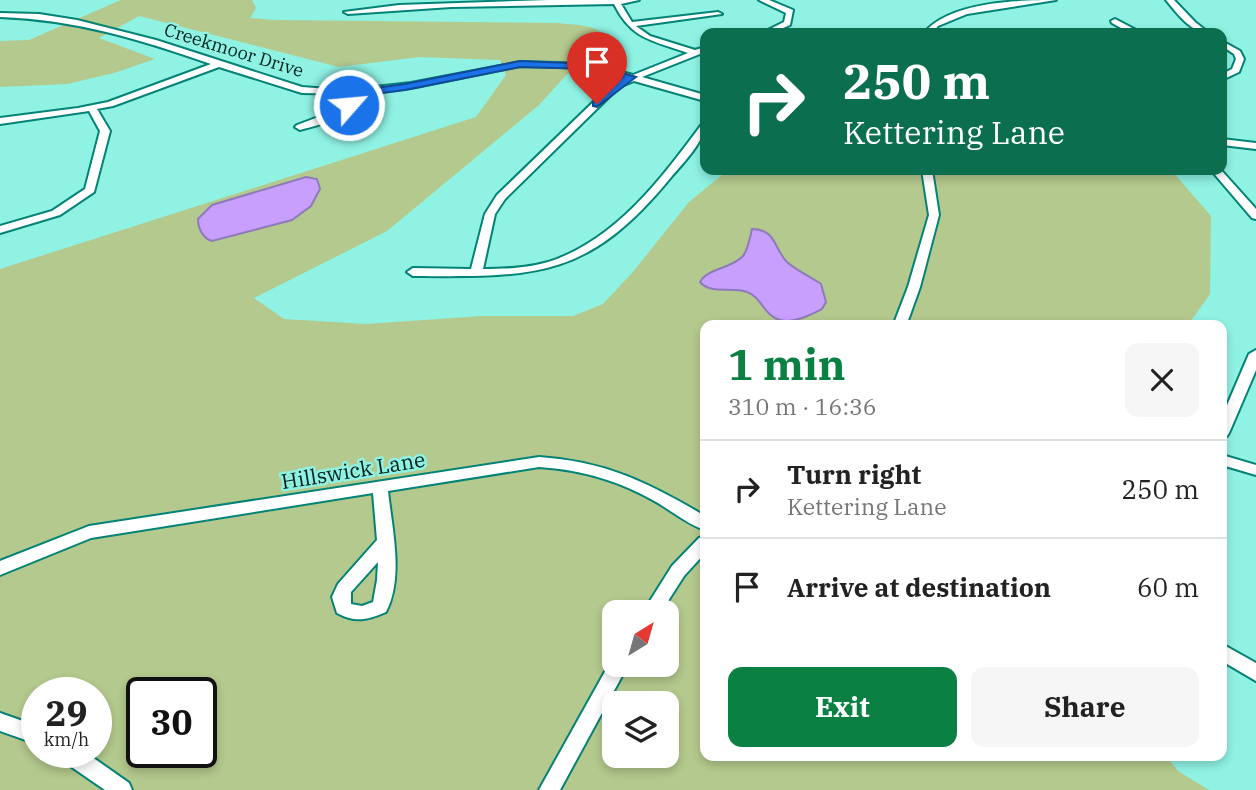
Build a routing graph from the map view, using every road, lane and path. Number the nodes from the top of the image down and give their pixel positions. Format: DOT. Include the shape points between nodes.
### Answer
graph roads {
  1 [pos="635,0"];
  2 [pos="763,0"];
  3 [pos="1052,0"];
  4 [pos="1170,0"];
  5 [pos="618,3"];
  6 [pos="348,12"];
  7 [pos="718,14"];
  8 [pos="0,15"];
  9 [pos="1115,21"];
  10 [pos="629,25"];
  11 [pos="776,28"];
  12 [pos="931,28"];
  13 [pos="1127,28"];
  14 [pos="1200,28"];
  15 [pos="1227,47"];
  16 [pos="700,50"];
  17 [pos="693,52"];
  18 [pos="217,65"];
  19 [pos="1227,74"];
  20 [pos="632,77"];
  21 [pos="356,93"];
  22 [pos="700,97"];
  23 [pos="92,108"];
  24 [pos="0,121"];
  25 [pos="300,127"];
  26 [pos="700,132"];
  27 [pos="1227,143"];
  28 [pos="1256,146"];
  29 [pos="928,175"];
  30 [pos="1220,175"];
  31 [pos="1256,216"];
  32 [pos="0,230"];
  33 [pos="414,272"];
  34 [pos="476,272"];
  35 [pos="901,320"];
  36 [pos="1256,354"];
  37 [pos="1227,421"];
  38 [pos="1227,461"];
  39 [pos="1256,470"];
  40 [pos="380,487"];
  41 [pos="700,521"];
  42 [pos="384,543"];
  43 [pos="700,548"];
  44 [pos="0,568"];
  45 [pos="660,600"];
  46 [pos="1227,655"];
  47 [pos="1256,673"];
  48 [pos="612,677"];
  49 [pos="0,722"];
  50 [pos="21,730"];
  51 [pos="90,768"];
  52 [pos="121,790"];
  53 [pos="550,790"];
  1 -- 5 [label="street"];
  2 -- 11 [label="street" via="790,12 787,23"];
  3 -- 12 [label="street" via="954,15"];
  4 -- 14 [label="street"];
  5 -- 6 [label="street"];
  5 -- 10 [label="street"];
  7 -- 10 [label="street"];
  8 -- 18 [label="street, Creekmoor Drive" via="81,22"];
  9 -- 13 [label="street"];
  10 -- 17 [label="street" via="642,36"];
  15 -- 19 [label="street" via="1240,60"];
  16 -- 17 [label="street"];
  17 -- 20 [label="street"];
  18 -- 21 [label="street, Creekmoor Drive" via="302,90"];
  18 -- 23 [label="street"];
  20 -- 21 [label="street, Creekmoor Drive" via="592,66 520,64"];
  20 -- 22 [label="street, Creekmoor Drive"];
  20 -- 34 [label="street" via="616,85 501,198 490,214"];
  21 -- 25 [label="street" via="344,110"];
  23 -- 24 [label="street"];
  23 -- 32 [label="street" via="105,131 90,190 55,212"];
  26 -- 34 [label="street" via="643,205 592,247 542,267"];
  27 -- 28 [label="street"];
  29 -- 35 [label="street" via="934,215"];
  30 -- 31 [label="street"];
  33 -- 34 [label="street"];
  36 -- 37 [label="street"];
  38 -- 39 [label="street"];
  40 -- 41 [label="street, Hillswick Lane" via="560,463 617,474"];
  40 -- 42 [label="street"];
  40 -- 44 [label="street, Hillswick Lane" via="89,532"];
  43 -- 45 [label="street"];
  46 -- 47 [label="street"];
  48 -- 53 [label="street"];
  49 -- 50 [label="street"];
  51 -- 52 [label="street"];
}
